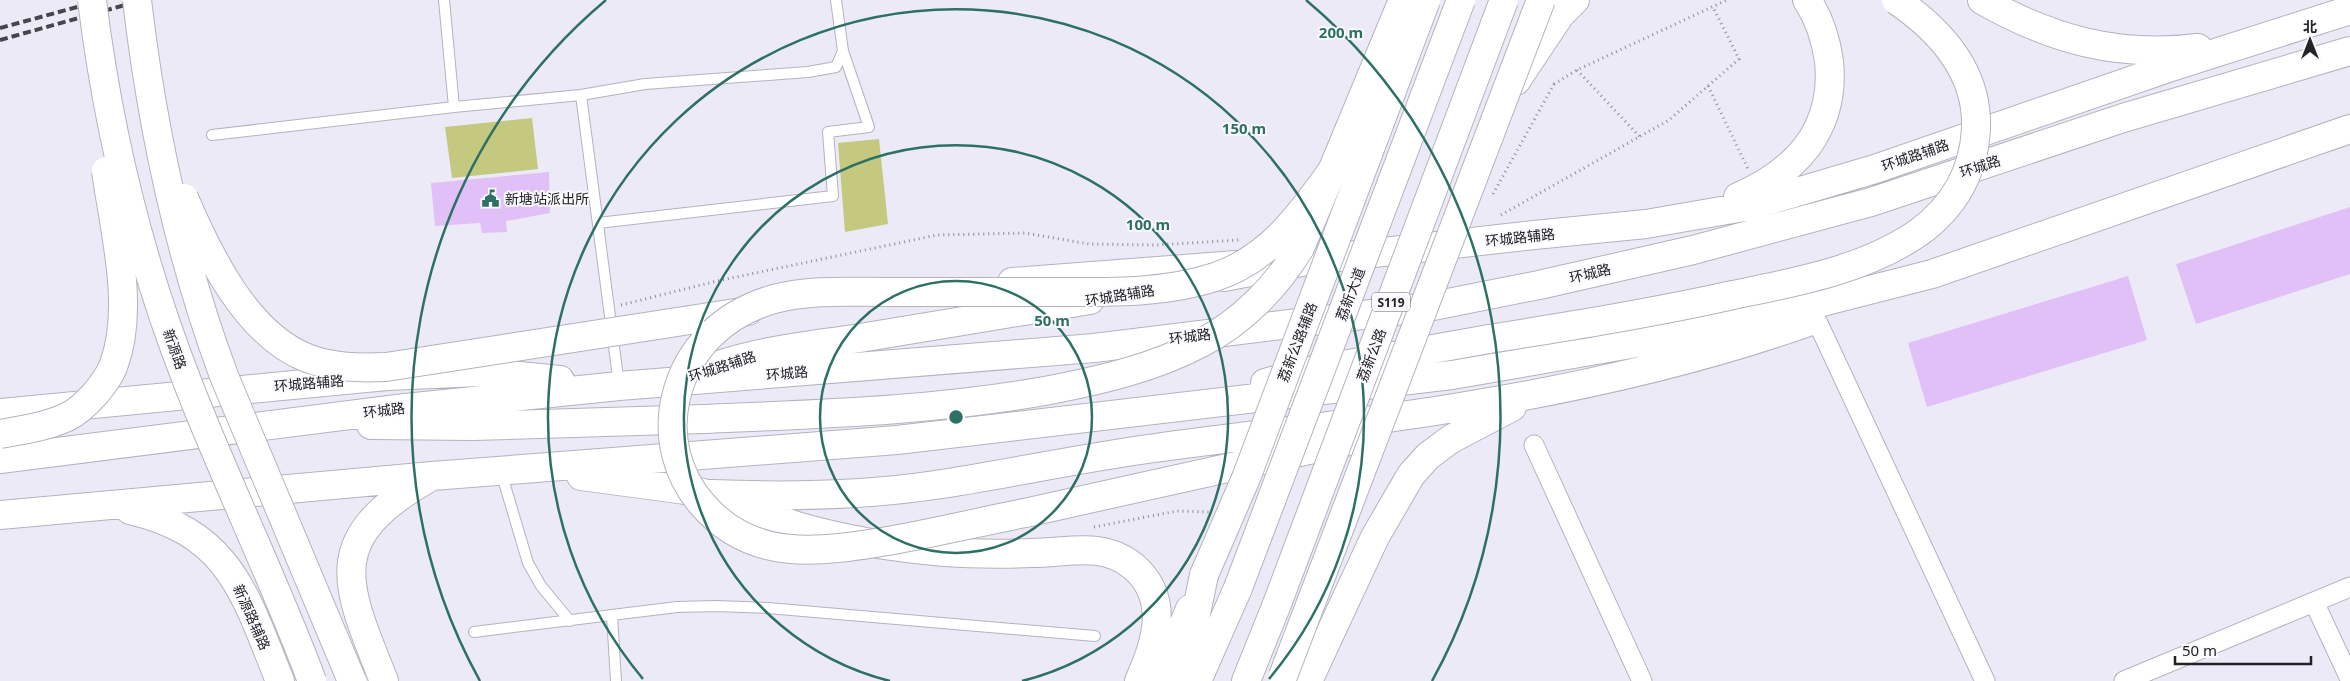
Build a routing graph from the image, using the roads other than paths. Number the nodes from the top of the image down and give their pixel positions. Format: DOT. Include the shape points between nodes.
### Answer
graph roads {
  1 [pos="92,0"];
  2 [pos="137,0"];
  3 [pos="444,0"];
  4 [pos="836,0"];
  5 [pos="1403,0"];
  6 [pos="1426,0"];
  7 [pos="1461,0"];
  8 [pos="1504,0"];
  9 [pos="1541,0"];
  10 [pos="1575,0"];
  11 [pos="1807,0"];
  12 [pos="1896,0"];
  13 [pos="1982,0"];
  14 [pos="2350,10"];
  15 [pos="2252,41"];
  16 [pos="843,50"];
  17 [pos="2350,51"];
  18 [pos="99,59"];
  19 [pos="582,95"];
  20 [pos="454,107"];
  21 [pos="1499,108"];
  22 [pos="2350,129"];
  23 [pos="212,135"];
  24 [pos="160,145"];
  25 [pos="1334,168"];
  26 [pos="598,223"];
  27 [pos="1646,224"];
  28 [pos="1312,260"];
  29 [pos="1932,274"];
  30 [pos="1816,319"];
  31 [pos="671,383"];
  32 [pos="619,386"];
  33 [pos="1572,386"];
  34 [pos="1522,402"];
  35 [pos="1174,408"];
  36 [pos="0,413"];
  37 [pos="289,422"];
  38 [pos="0,434"];
  39 [pos="1534,445"];
  40 [pos="0,459"];
  41 [pos="512,470"];
  42 [pos="432,476"];
  43 [pos="711,494"];
  44 [pos="111,506"];
  45 [pos="0,515"];
  46 [pos="1204,575"];
  47 [pos="2350,587"];
  48 [pos="2314,602"];
  49 [pos="612,615"];
  50 [pos="570,621"];
  51 [pos="474,632"];
  52 [pos="1095,636"];
  53 [pos="1290,679"];
  54 [pos="2350,679"];
  55 [pos="280,681"];
  56 [pos="312,681"];
  57 [pos="352,681"];
  58 [pos="384,681"];
  59 [pos="616,681"];
  60 [pos="1139,681"];
  61 [pos="1160,681"];
  62 [pos="1182,681"];
  63 [pos="1197,681"];
  64 [pos="1246,681"];
  65 [pos="1642,681"];
  66 [pos="1985,681"];
  67 [pos="2124,681"];
  1 -- 18 [label="main road, 新源路, bridge"];
  2 -- 24 [label="main road, bridge"];
  3 -- 20 [label="lane"];
  4 -- 16 [label="lane"];
  5 -- 25 [label="main road, bridge"];
  6 -- 46 [label="main road, 荔新公路辅路, bridge" via="1246,478"];
  7 -- 63 [label="main road, 荔新大道, bridge" via="1238,588"];
  8 -- 64 [label="main road, 荔新公路 / S119, bridge"];
  9 -- 21 [label="main road, bridge"];
  10 -- 21 [label="main road, bridge" via="1560,15"];
  11 -- 27 [label="main road" via="1822,29 1830,73 1825,114 1816,134 1800,156 1758,188 1702,210"];
  12 -- 35 [label="main road, bridge" via="1917,14 1950,48 1968,83 1976,124 1970,169 1960,188 1940,214 1919,232 1867,260 1788,284 1606,320 1309,371"];
  13 -- 15 [label="main road" via="2032,26 2086,43 2137,50"];
  14 -- 15 [label="main road, 环城路辅路"];
  15 -- 27 [label="main road, 环城路辅路" via="1866,171 1750,206"];
  16 -- 19 [label="lane" via="836,67 808,72 645,84"];
  16 -- 26 [label="lane" via="869,127 828,132 833,196"];
  17 -- 31 [label="main road, 环城路" via="2124,118 1871,202 1693,250 1428,307 1094,348"];
  18 -- 38 [label="main road, bridge" via="105,167 123,290 120,341 114,365 88,402 68,417 37,428"];
  18 -- 56 [label="main road, 新源路, bridge" via="131,210 168,329"];
  19 -- 20 [label="lane"];
  19 -- 26 [label="lane"];
  20 -- 23 [label="lane"];
  21 -- 53 [label="main road, bridge"];
  22 -- 29 [label="main road"];
  24 -- 28 [label="main road, bridge" via="186,204 228,284 264,329 306,358 340,365 386,367 690,320 932,289"];
  24 -- 57 [label="main road, bridge" via="208,333"];
  25 -- 34 [label="main road, bridge" via="1277,240 1244,264 1216,277 1184,285 1122,292 799,294 750,308 714,330 692,358 678,386 672,425 673,444 685,480 712,516 746,538 790,550 822,550 910,537 1025,513"];
  25 -- 37 [label="main road, bridge" via="1309,230 1286,271 1269,291 1228,326 1176,356 1083,383 970,403 883,411 410,427"];
  26 -- 32 [label="lane"];
  27 -- 28 [label="main road, 环城路辅路"];
  28 -- 31 [label="main road, 环城路辅路" via="1163,288 789,347 729,362"];
  29 -- 30 [label="main road"];
  29 -- 35 [label="main road" via="1787,312 1667,338 1452,375"];
  30 -- 33 [label="main road" via="1675,363"];
  30 -- 66 [label="street"];
  31 -- 32 [label="main road, 环城路"];
  32 -- 36 [label="main road, 环城路辅路" via="480,372 445,372"];
  32 -- 37 [label="main road, 环城路"];
  33 -- 34 [label="main road"];
  33 -- 43 [label="main road" via="1460,408 1123,452 934,485 823,495"];
  34 -- 53 [label="main road" via="1451,439 1411,474"];
  35 -- 41 [label="main road" via="897,440"];
  37 -- 40 [label="main road, 环城路"];
  39 -- 65 [label="street"];
  41 -- 42 [label="main road"];
  41 -- 43 [label="main road"];
  41 -- 50 [label="lane" via="528,562 540,586"];
  42 -- 44 [label="main road"];
  42 -- 58 [label="main road" via="387,505 362,533 354,551 350,572 352,592"];
  43 -- 60 [label="main road" via="797,526 895,547 986,554 1086,549 1119,557 1144,578 1153,594 1156,611 1154,646"];
  44 -- 45 [label="main road"];
  44 -- 55 [label="main road, 新源路辅路" via="170,522 211,549 233,575 250,607"];
  46 -- 61 [label="main road, 荔新公路辅路"];
  46 -- 62 [label="main road"];
  47 -- 48 [label="street"];
  48 -- 54 [label="street"];
  48 -- 67 [label="street"];
  49 -- 50 [label="lane"];
  49 -- 52 [label="lane" via="706,606 768,608"];
  49 -- 59 [label="lane"];
  50 -- 51 [label="lane"];
}
